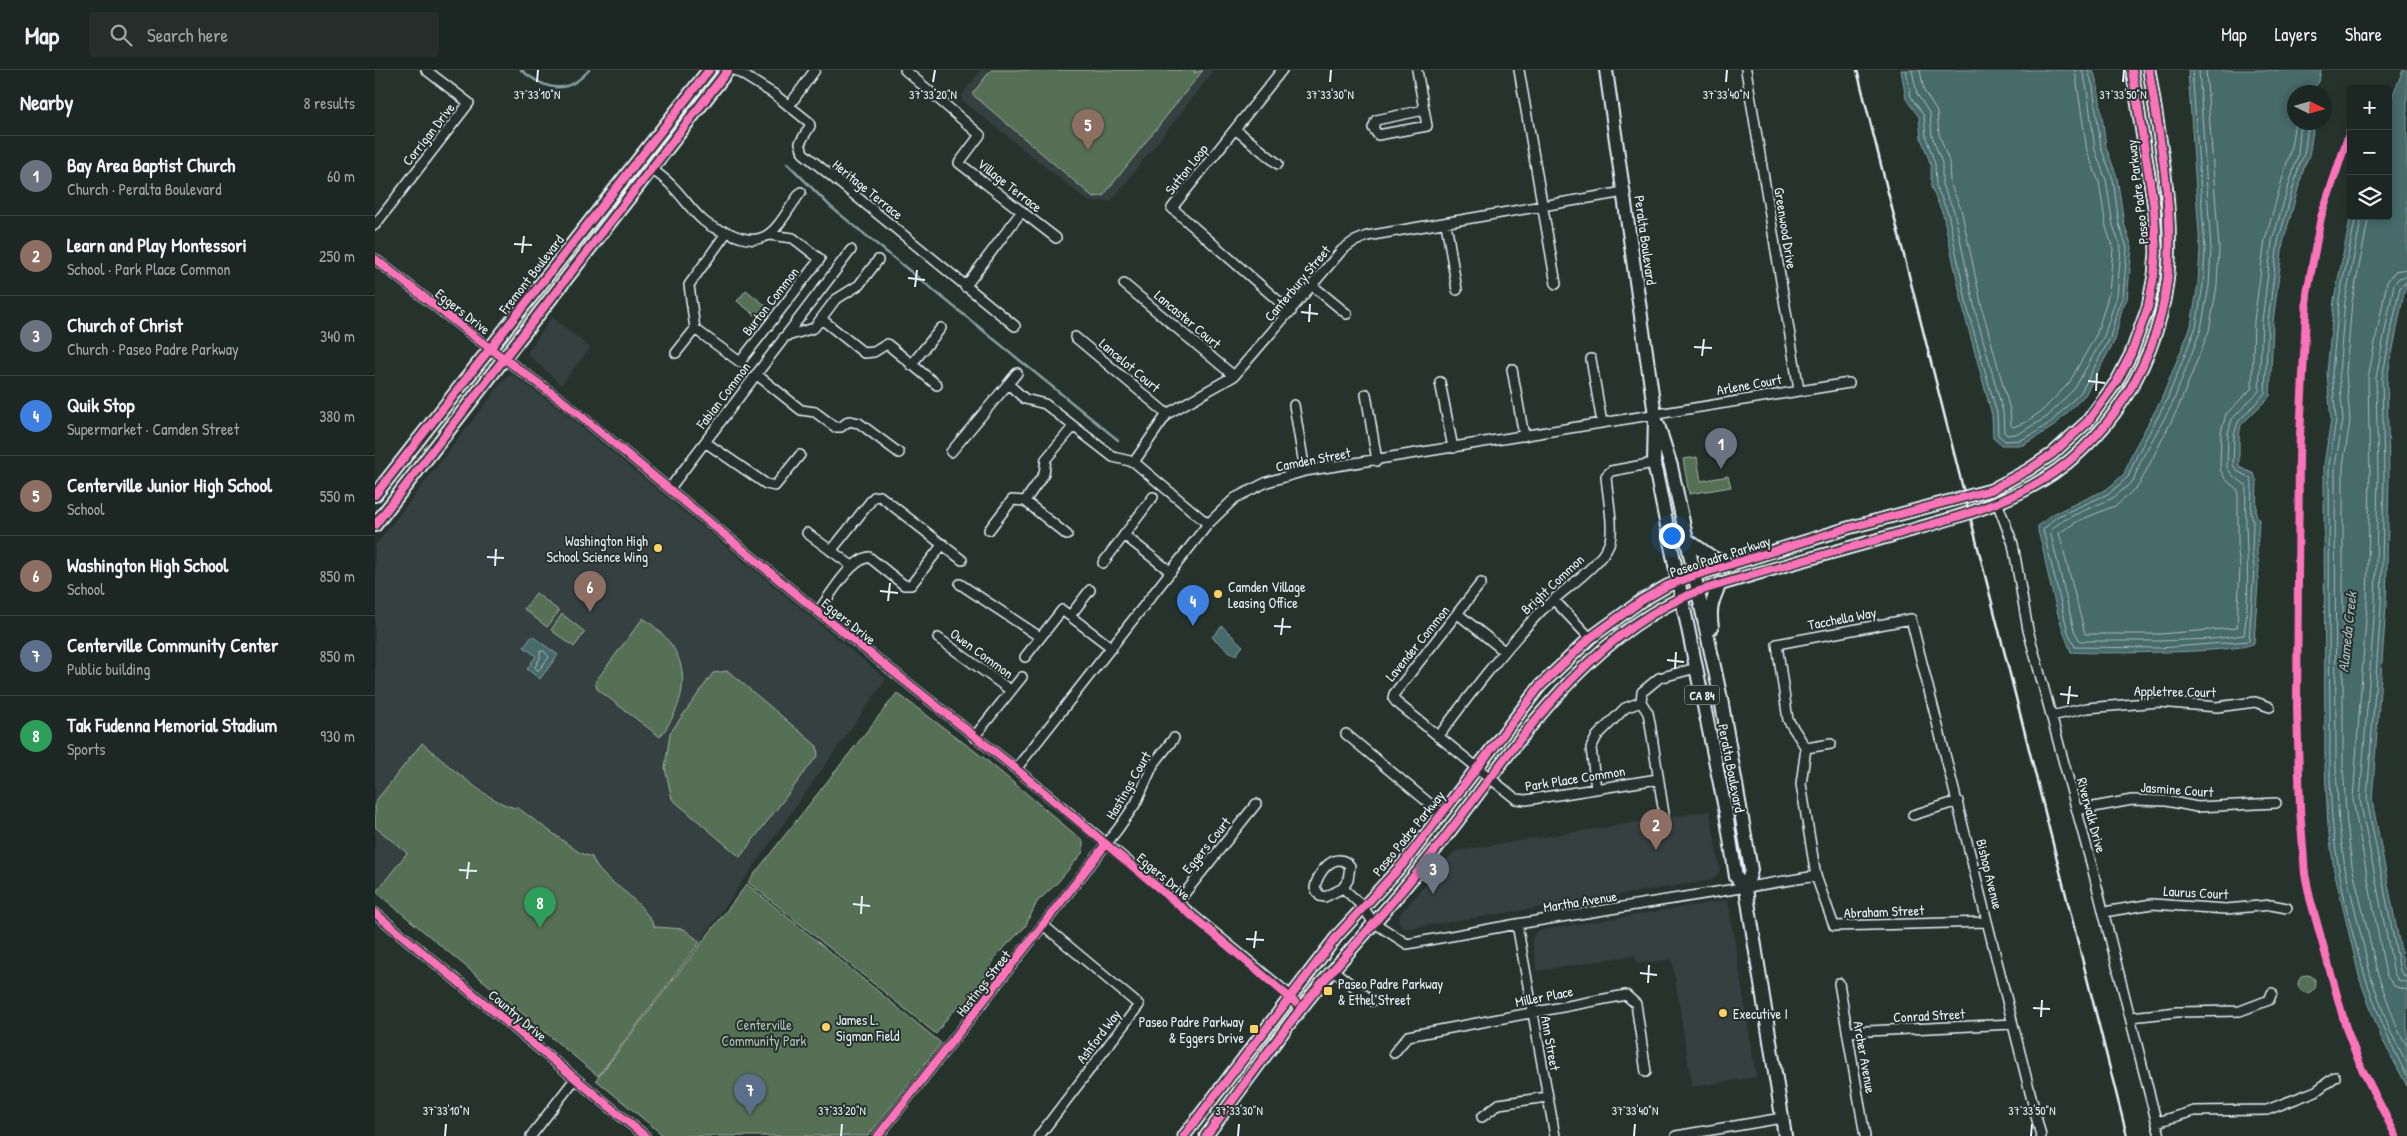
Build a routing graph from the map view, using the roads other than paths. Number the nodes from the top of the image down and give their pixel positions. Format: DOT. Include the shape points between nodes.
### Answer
graph roads {
  1 [pos="426,70"];
  2 [pos="709,70"];
  3 [pos="728,70"];
  4 [pos="735,70"];
  5 [pos="815,70"];
  6 [pos="905,70"];
  7 [pos="1282,70"];
  8 [pos="1417,70"];
  9 [pos="1519,70"];
  10 [pos="1605,70"];
  11 [pos="1746,70"];
  12 [pos="2132,70"];
  13 [pos="2149,70"];
  14 [pos="789,106"];
  15 [pos="1424,110"];
  16 [pos="1235,129"];
  17 [pos="1278,164"];
  18 [pos="652,169"];
  19 [pos="801,192"];
  20 [pos="1624,192"];
  21 [pos="1542,206"];
  22 [pos="1022,211"];
  23 [pos="1445,223"];
  24 [pos="375,225"];
  25 [pos="727,232"];
  26 [pos="769,235"];
  27 [pos="1056,238"];
  28 [pos="851,250"];
  29 [pos="375,259"];
  30 [pos="877,260"];
  31 [pos="1123,284"];
  32 [pos="1556,284"];
  33 [pos="1313,286"];
  34 [pos="965,287"];
  35 [pos="1457,290"];
  36 [pos="1291,312"];
  37 [pos="1347,314"];
  38 [pos="819,322"];
  39 [pos="1015,326"];
  40 [pos="941,328"];
  41 [pos="695,329"];
  42 [pos="784,337"];
  43 [pos="1075,337"];
  44 [pos="489,347"];
  45 [pos="676,353"];
  46 [pos="504,358"];
  47 [pos="1591,359"];
  48 [pos="911,365"];
  49 [pos="1513,370"];
  50 [pos="1017,373"];
  51 [pos="756,374"];
  52 [pos="1235,376"];
  53 [pos="1440,382"];
  54 [pos="1849,383"];
  55 [pos="937,384"];
  56 [pos="1008,384"];
  57 [pos="1799,390"];
  58 [pos="1366,394"];
  59 [pos="1294,405"];
  60 [pos="1167,414"];
  61 [pos="1655,415"];
  62 [pos="1602,423"];
  63 [pos="1073,426"];
  64 [pos="1524,436"];
  65 [pos="705,442"];
  66 [pos="1453,448"];
  67 [pos="951,452"];
  68 [pos="899,454"];
  69 [pos="799,456"];
  70 [pos="1377,461"];
  71 [pos="1134,462"];
  72 [pos="1654,463"];
  73 [pos="1305,471"];
  74 [pos="670,488"];
  75 [pos="375,495"];
  76 [pos="1153,497"];
  77 [pos="1025,501"];
  78 [pos="1997,502"];
  79 [pos="376,521"];
  80 [pos="1208,524"];
  81 [pos="989,530"];
  82 [pos="807,533"];
  83 [pos="1067,535"];
  84 [pos="1124,535"];
  85 [pos="1686,538"];
  86 [pos="943,544"];
  87 [pos="831,551"];
  88 [pos="962,560"];
  89 [pos="1103,563"];
  90 [pos="1731,565"];
  91 [pos="852,566"];
  92 [pos="1171,572"];
  93 [pos="1693,576"];
  94 [pos="1677,582"];
  95 [pos="1481,583"];
  96 [pos="960,584"];
  97 [pos="1720,584"];
  98 [pos="1090,590"];
  99 [pos="1697,592"];
  100 [pos="1681,598"];
  101 [pos="1554,600"];
  102 [pos="818,612"];
  103 [pos="1458,614"];
  104 [pos="1070,616"];
  105 [pos="1911,619"];
  106 [pos="1040,637"];
  107 [pos="938,638"];
  108 [pos="1590,638"];
  109 [pos="1112,648"];
  110 [pos="1504,651"];
  111 [pos="1025,657"];
  112 [pos="1696,668"];
  113 [pos="1715,670"];
  114 [pos="1022,677"];
  115 [pos="1011,690"];
  116 [pos="1641,702"];
  117 [pos="2270,707"];
  118 [pos="2051,716"];
  119 [pos="1346,734"];
  120 [pos="974,737"];
  121 [pos="1438,737"];
  122 [pos="1174,738"];
  123 [pos="1831,744"];
  124 [pos="1806,748"];
  125 [pos="1477,768"];
  126 [pos="1016,769"];
  127 [pos="1657,779"];
  128 [pos="1490,780"];
  129 [pos="1596,789"];
  130 [pos="1957,801"];
  131 [pos="2276,803"];
  132 [pos="1256,804"];
  133 [pos="2077,810"];
  134 [pos="1441,813"];
  135 [pos="1664,814"];
  136 [pos="1913,815"];
  137 [pos="1106,844"];
  138 [pos="1816,876"];
  139 [pos="1343,888"];
  140 [pos="1746,889"];
  141 [pos="1177,903"];
  142 [pos="1363,907"];
  143 [pos="2287,908"];
  144 [pos="2103,912"];
  145 [pos="375,913"];
  146 [pos="1373,922"];
  147 [pos="1987,922"];
  148 [pos="1517,924"];
  149 [pos="1043,925"];
  150 [pos="1333,970"];
  151 [pos="1839,983"];
  152 [pos="2271,993"];
  153 [pos="1291,996"];
  154 [pos="1372,1001"];
  155 [pos="1300,1010"];
  156 [pos="1532,1013"];
  157 [pos="2131,1017"];
  158 [pos="2013,1024"];
  159 [pos="1847,1032"];
  160 [pos="1394,1054"];
  161 [pos="1646,1072"];
  162 [pos="2335,1077"];
  163 [pos="575,1078"];
  164 [pos="1547,1097"];
  165 [pos="1482,1117"];
  166 [pos="1781,1118"];
  167 [pos="2157,1122"];
  168 [pos="636,1128"];
  169 [pos="531,1136"];
  170 [pos="630,1136"];
  171 [pos="645,1136"];
  172 [pos="878,1136"];
  173 [pos="1039,1136"];
  174 [pos="1184,1136"];
  175 [pos="1206,1136"];
  176 [pos="1555,1136"];
  177 [pos="1676,1136"];
  178 [pos="1785,1136"];
  179 [pos="1865,1136"];
  180 [pos="2041,1136"];
  181 [pos="2160,1136"];
  1 -- 24 [label="street, Corrigan Drive" via="469,103"];
  2 -- 44 [label="main road, Fremont Boulevard"];
  3 -- 18 [label="main road"];
  4 -- 14 [label="street, Heritage Terrace"];
  5 -- 14 [label="street"];
  6 -- 22 [label="street, Village Terrace" via="980,135 959,163"];
  7 -- 16 [label="street, Sutton Loop"];
  8 -- 15 [label="street"];
  9 -- 21 [label="street"];
  10 -- 20 [label="main road, Peralta Boulevard / CA 84"];
  11 -- 57 [label="street, Greenwood Drive"];
  12 -- 90 [label="main road, Paseo Padre Parkway" via="2154,207 2154,276 2148,307 2131,354 2100,406 2051,454 1991,490 1848,528"];
  13 -- 78 [label="main road, Paseo Padre Parkway" via="2169,228 2166,292 2151,347 2126,397 2088,443 2039,482"];
  14 -- 34 [label="street, Heritage Terrace" via="809,122 800,143 803,153"];
  15 -- 15 [label="street" via="1376,120 1373,128 1378,135 1427,126"];
  16 -- 17 [label="street"];
  16 -- 36 [label="street, Sutton Loop" via="1172,208"];
  18 -- 25 [label="street, Burton Common" via="673,186 697,216 718,231"];
  18 -- 46 [label="main road"];
  19 -- 26 [label="street"];
  20 -- 21 [label="street, Canterbury Street"];
  20 -- 61 [label="main road, Peralta Boulevard / CA 84"];
  21 -- 23 [label="street, Canterbury Street"];
  21 -- 32 [label="street"];
  22 -- 27 [label="street, Village Terrace"];
  22 -- 34 [label="street"];
  23 -- 33 [label="street, Canterbury Street" via="1367,236 1353,242 1342,250"];
  23 -- 35 [label="street"];
  25 -- 26 [label="street, Burton Common" via="742,240 759,241"];
  25 -- 41 [label="street" via="689,285"];
  26 -- 41 [label="street, Burton Common" via="793,238 820,258 740,362"];
  28 -- 42 [label="street, Fabian Common"];
  29 -- 44 [label="street, Eggers Drive"];
  30 -- 38 [label="street" via="859,286 835,300"];
  31 -- 52 [label="street, Lancaster Court"];
  33 -- 36 [label="street, Canterbury Street"];
  33 -- 37 [label="street"];
  34 -- 39 [label="street, Heritage Terrace"];
  36 -- 52 [label="street, Canterbury Street"];
  38 -- 42 [label="street" via="814,328"];
  38 -- 48 [label="street" via="824,321 864,353 874,352 887,344"];
  40 -- 48 [label="street"];
  41 -- 45 [label="street"];
  42 -- 51 [label="street, Fabian Common"];
  43 -- 60 [label="street, Lancelot Court"];
  44 -- 46 [label="street, Eggers Drive"];
  44 -- 75 [label="main road, Fremont Boulevard"];
  46 -- 74 [label="street, Eggers Drive"];
  46 -- 79 [label="main road"];
  47 -- 62 [label="street"];
  48 -- 55 [label="street"];
  49 -- 64 [label="street"];
  50 -- 56 [label="street"];
  51 -- 65 [label="street, Fabian Common"];
  51 -- 68 [label="street" via="801,410 815,412 835,427 849,421 859,423"];
  52 -- 60 [label="street, Canterbury Street"];
  53 -- 66 [label="street"];
  54 -- 57 [label="street, Arlene Court"];
  56 -- 63 [label="street" via="1025,399 1045,404"];
  56 -- 67 [label="street"];
  57 -- 61 [label="street, Arlene Court"];
  58 -- 70 [label="street"];
  59 -- 73 [label="street"];
  60 -- 71 [label="street, Canterbury Street"];
  61 -- 62 [label="street, Camden Street"];
  61 -- 72 [label="main road, Peralta Boulevard / CA 84"];
  61 -- 85 [label="main road, Peralta Boulevard / CA 84" via="1671,466"];
  62 -- 64 [label="street, Camden Street"];
  63 -- 71 [label="street" via="1113,457"];
  63 -- 77 [label="street" via="1046,459 1044,474"];
  64 -- 66 [label="street, Camden Street"];
  65 -- 69 [label="street" via="765,484 775,486"];
  65 -- 74 [label="street, Fabian Common"];
  66 -- 70 [label="street, Camden Street"];
  70 -- 73 [label="street, Camden Street"];
  71 -- 80 [label="street"];
  72 -- 94 [label="main road, Peralta Boulevard / CA 84"];
  72 -- 101 [label="street, Bright Common" via="1614,469 1606,476 1613,532 1609,545 1600,558"];
  73 -- 80 [label="street, Camden Street" via="1267,482 1235,498"];
  74 -- 102 [label="street, Eggers Drive"];
  76 -- 84 [label="street"];
  77 -- 81 [label="street" via="1012,500"];
  77 -- 83 [label="street"];
  78 -- 97 [label="main road, Paseo Padre Parkway" via="1955,518"];
  78 -- 118 [label="street, Riverwalk Drive" via="2013,544 2028,630"];
  80 -- 92 [label="street, Camden Street"];
  82 -- 87 [label="street"];
  84 -- 89 [label="street"];
  84 -- 92 [label="street"];
  85 -- 90 [label="main road" via="1713,558"];
  85 -- 93 [label="main road, Peralta Boulevard / CA 84"];
  86 -- 87 [label="street" via="880,496 874,497"];
  86 -- 88 [label="street"];
  86 -- 91 [label="street" via="911,585 905,585 869,557 861,558"];
  87 -- 91 [label="street"];
  90 -- 93 [label="main road, Paseo Padre Parkway"];
  91 -- 102 [label="street"];
  92 -- 109 [label="street, Camden Street"];
  93 -- 94 [label="main road, Paseo Padre Parkway"];
  93 -- 99 [label="main road, Peralta Boulevard / CA 84"];
  94 -- 100 [label="main road, Peralta Boulevard / CA 84"];
  94 -- 108 [label="main road, Paseo Padre Parkway" via="1641,601"];
  95 -- 103 [label="street, Lavender Common"];
  96 -- 106 [label="street"];
  97 -- 99 [label="main road, Paseo Padre Parkway"];
  97 -- 113 [label="main road" via="1709,614 1719,658"];
  98 -- 104 [label="street"];
  99 -- 100 [label="main road, Paseo Padre Parkway"];
  99 -- 113 [label="main road, Peralta Boulevard / CA 84"];
  100 -- 112 [label="main road, Peralta Boulevard / CA 84"];
  100 -- 128 [label="main road, Paseo Padre Parkway" via="1642,620 1578,673"];
  101 -- 108 [label="street"];
  101 -- 110 [label="street, Bright Common"];
  102 -- 120 [label="street, Eggers Drive"];
  103 -- 110 [label="street"];
  103 -- 121 [label="street, Lavender Common" via="1393,698"];
  104 -- 106 [label="street" via="1062,610"];
  104 -- 109 [label="street"];
  105 -- 124 [label="street, Tacchella Way" via="1777,644 1788,720"];
  105 -- 130 [label="street, Bishop Avenue"];
  106 -- 111 [label="street"];
  107 -- 115 [label="street, Owen Common"];
  108 -- 125 [label="main road, Paseo Padre Parkway" via="1540,686"];
  109 -- 126 [label="street, Camden Street"];
  110 -- 121 [label="street, Bright Common"];
  112 -- 116 [label="street" via="1659,678 1642,692"];
  112 -- 140 [label="main road, Peralta Boulevard / CA 84" via="1736,878"];
  113 -- 140 [label="main road, Peralta Boulevard / CA 84" via="1751,870"];
  114 -- 115 [label="street, Owen Common"];
  115 -- 120 [label="street, Owen Common"];
  116 -- 127 [label="street" via="1651,723"];
  116 -- 129 [label="street" via="1625,708 1597,736 1591,748"];
  117 -- 118 [label="street, Appletree Court" via="2255,702 2217,706 2159,702 2087,708"];
  118 -- 133 [label="street, Riverwalk Drive"];
  119 -- 134 [label="street"];
  120 -- 126 [label="street, Eggers Drive"];
  121 -- 125 [label="street, Park Place Common"];
  122 -- 137 [label="street, Hastings Court" via="1153,765 1136,803"];
  123 -- 124 [label="street"];
  124 -- 138 [label="street" via="1801,784"];
  125 -- 128 [label="street, Park Place Common"];
  125 -- 134 [label="main road, Paseo Padre Parkway"];
  126 -- 137 [label="street, Eggers Drive"];
  127 -- 129 [label="street, Park Place Common"];
  127 -- 135 [label="street"];
  128 -- 129 [label="street, Park Place Common" via="1521,800"];
  128 -- 146 [label="main road, Paseo Padre Parkway" via="1402,891"];
  130 -- 136 [label="street"];
  130 -- 147 [label="street, Bishop Avenue"];
  131 -- 133 [label="street, Jasmine Court" via="2197,807 2167,801 2132,800"];
  132 -- 141 [label="street, Eggers Court"];
  133 -- 144 [label="street, Riverwalk Drive"];
  134 -- 142 [label="main road, Paseo Padre Parkway" via="1403,864"];
  137 -- 141 [label="street, Eggers Drive"];
  137 -- 149 [label="street, Hastings Street"];
  138 -- 140 [label="street, Martha Avenue"];
  138 -- 147 [label="street, Abraham Street" via="1834,926"];
  139 -- 139 [label="street" via="1325,897 1315,888 1319,876 1339,858 1350,866"];
  139 -- 142 [label="street, Martha Avenue"];
  140 -- 148 [label="street, Martha Avenue"];
  140 -- 166 [label="main road, Peralta Boulevard / CA 84"];
  141 -- 153 [label="street, Eggers Drive"];
  142 -- 146 [label="street, Martha Avenue"];
  142 -- 153 [label="main road, Paseo Padre Parkway"];
  143 -- 144 [label="street, Laurus Court" via="2271,905 2226,909 2152,904"];
  144 -- 157 [label="street, Riverwalk Drive"];
  145 -- 163 [label="street, Country Drive"];
  146 -- 148 [label="street, Martha Avenue" via="1407,944"];
  146 -- 150 [label="main road, Paseo Padre Parkway"];
  147 -- 158 [label="street, Bishop Avenue"];
  148 -- 156 [label="street, Ann Street"];
  149 -- 172 [label="street, Hastings Street"];
  149 -- 173 [label="street, Ashford Way" via="1139,1005"];
  150 -- 154 [label="street"];
  150 -- 155 [label="main road, Paseo Padre Parkway"];
  151 -- 159 [label="street, Archer Avenue"];
  152 -- 157 [label="street" via="2269,1000 2240,1011"];
  153 -- 155 [label="street, Eggers Drive"];
  153 -- 174 [label="main road, Paseo Padre Parkway"];
  155 -- 175 [label="main road, Paseo Padre Parkway"];
  156 -- 160 [label="street, Miller Place" via="1408,1036"];
  156 -- 161 [label="street, Miller Place" via="1626,995 1636,1004"];
  156 -- 164 [label="street, Ann Street"];
  157 -- 167 [label="street, Riverwalk Drive"];
  158 -- 159 [label="street, Conrad Street"];
  158 -- 180 [label="street, Bishop Avenue"];
  159 -- 179 [label="street, Archer Avenue"];
  162 -- 167 [label="street" via="2316,1091 2267,1110 2194,1111"];
  163 -- 168 [label="street, Country Drive"];
  163 -- 169 [label="street"];
  164 -- 165 [label="street" via="1499,1104"];
  164 -- 176 [label="street, Ann Street"];
  166 -- 177 [label="street"];
  166 -- 178 [label="main road, Peralta Boulevard / CA 84"];
  167 -- 181 [label="street, Riverwalk Drive"];
  168 -- 170 [label="street"];
  168 -- 171 [label="street, Country Drive"];
}
